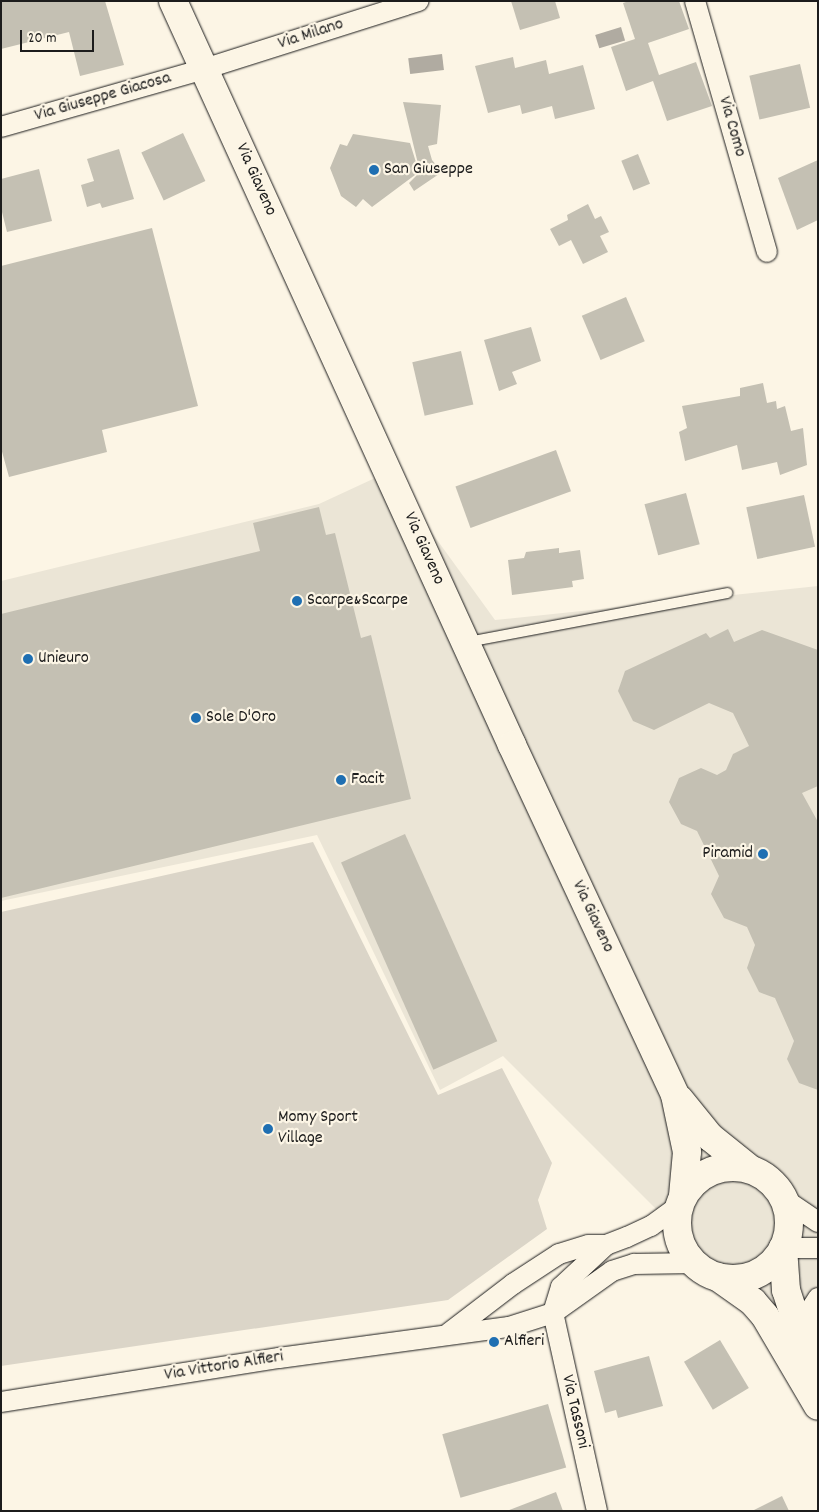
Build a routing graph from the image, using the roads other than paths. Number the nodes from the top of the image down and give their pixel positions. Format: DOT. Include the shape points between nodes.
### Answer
graph roads {
  1 [pos="173,1"];
  2 [pos="419,1"];
  3 [pos="696,1"];
  4 [pos="204,69"];
  5 [pos="1,127"];
  6 [pos="767,252"];
  7 [pos="728,594"];
  8 [pos="465,643"];
  9 [pos="676,1095"];
  10 [pos="750,1169"];
  11 [pos="784,1199"];
  12 [pos="681,1201"];
  13 [pos="818,1222"];
  14 [pos="606,1245"];
  15 [pos="783,1248"];
  16 [pos="818,1248"];
  17 [pos="694,1263"];
  18 [pos="718,1277"];
  19 [pos="818,1298"];
  20 [pos="553,1313"];
  21 [pos="448,1334"];
  22 [pos="818,1339"];
  23 [pos="818,1385"];
  24 [pos="1,1402"];
  25 [pos="818,1406"];
  26 [pos="597,1511"];
  1 -- 4 [label="main road, Via Giaveno"];
  2 -- 4 [label="street, Via Milano"];
  3 -- 6 [label="street, Via Como"];
  4 -- 5 [label="street, Via Giuseppe Giacosa"];
  4 -- 8 [label="main road, Via Giaveno"];
  7 -- 8 [label="lane"];
  8 -- 9 [label="main road, Via Giaveno"];
  9 -- 10 [label="main road, Via Giaveno" via="710,1137"];
  9 -- 12 [label="main road, Via Giaveno" via="688,1152"];
  10 -- 11 [label="main road, Via Giaveno" via="764,1176"];
  10 -- 12 [label="main road" via="735,1166 705,1174"];
  11 -- 13 [label="street"];
  11 -- 15 [label="main road" via="789,1216"];
  12 -- 14 [label="street, Via Vittorio Alfieri" via="651,1226"];
  12 -- 17 [label="main road, Via Giaveno" via="678,1236"];
  14 -- 20 [label="street, Via Vittorio Alfieri" via="561,1288"];
  14 -- 21 [label="street, Via Vittorio Alfieri" via="589,1245 559,1254 513,1284"];
  15 -- 16 [label="street"];
  15 -- 18 [label="main road, Via Giaveno" via="772,1263 756,1274 738,1279"];
  15 -- 23 [label="main road" via="782,1266 788,1298"];
  17 -- 18 [label="main road, Via Giaveno"];
  17 -- 20 [label="street, Via Vittorio Alfieri" via="640,1264 612,1271"];
  18 -- 25 [label="main road, Via Giaveno" via="753,1302 765,1316"];
  19 -- 22 [label="street" via="813,1306 812,1322"];
  20 -- 21 [label="street, Via Vittorio Alfieri" via="509,1327"];
  20 -- 26 [label="street, Via Tassoni"];
  21 -- 24 [label="street, Via Vittorio Alfieri"];
}
